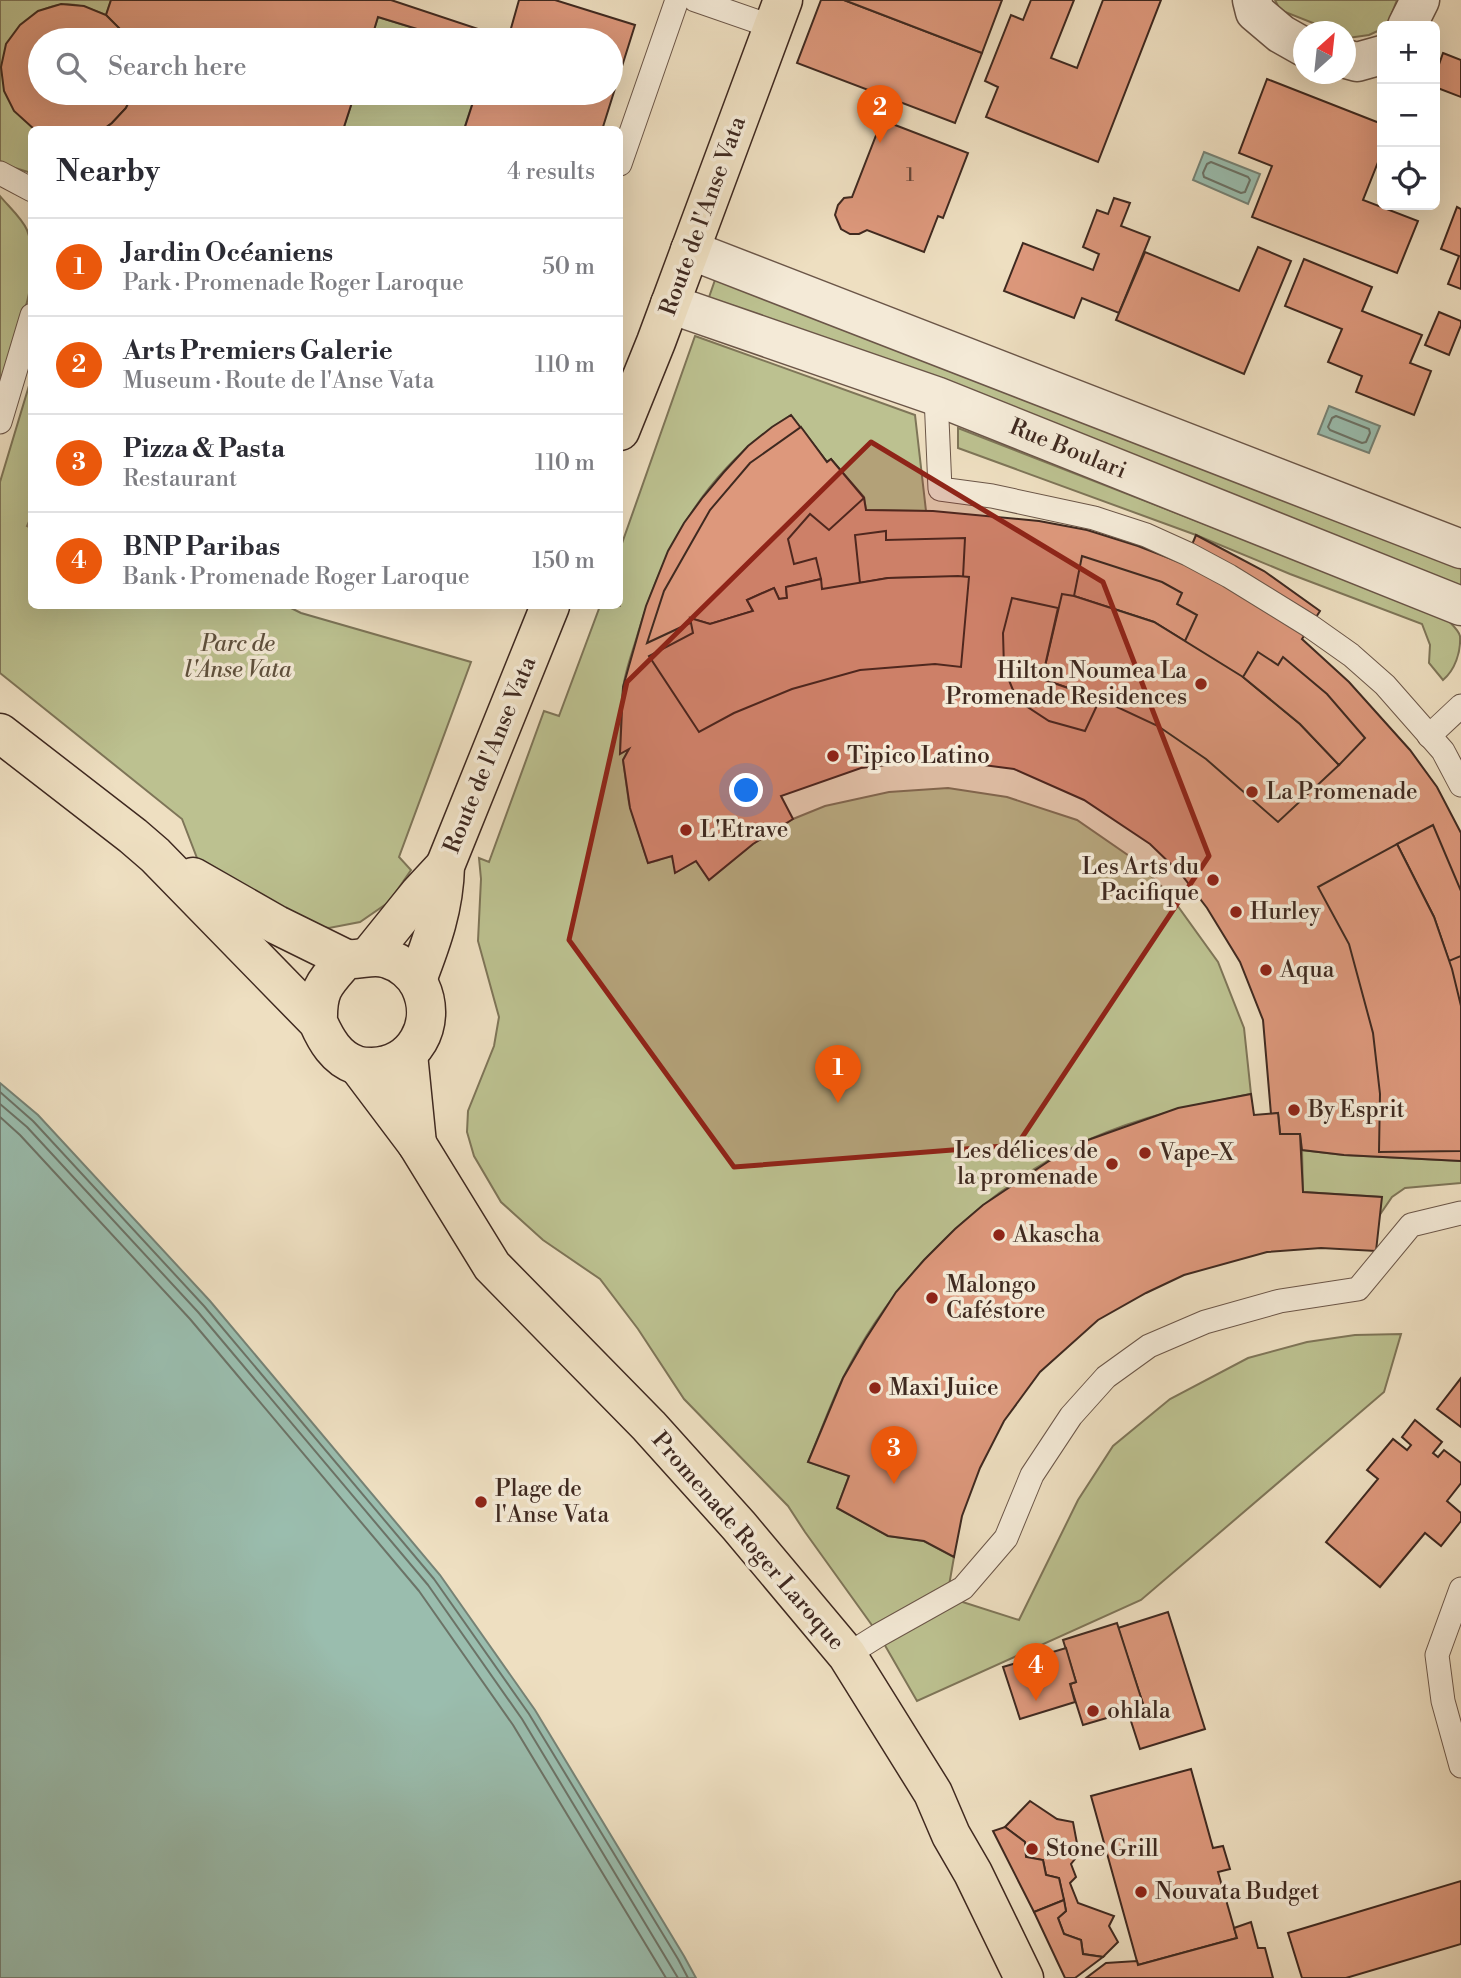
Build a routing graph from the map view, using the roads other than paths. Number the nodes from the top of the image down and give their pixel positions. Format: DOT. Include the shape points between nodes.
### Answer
graph roads {
  1 [pos="677,0"];
  2 [pos="695,0"];
  3 [pos="1252,0"];
  4 [pos="1420,0"];
  5 [pos="778,13"];
  6 [pos="1410,21"];
  7 [pos="1293,41"];
  8 [pos="1377,56"];
  9 [pos="1356,62"];
  10 [pos="623,155"];
  11 [pos="0,173"];
  12 [pos="28,188"];
  13 [pos="690,250"];
  14 [pos="670,304"];
  15 [pos="28,328"];
  16 [pos="936,396"];
  17 [pos="623,418"];
  18 [pos="0,422"];
  19 [pos="1461,549"];
  20 [pos="1461,606"];
  21 [pos="549,609"];
  22 [pos="1461,706"];
  23 [pos="0,733"];
  24 [pos="1429,736"];
  25 [pos="1461,785"];
  26 [pos="155,855"];
  27 [pos="445,866"];
  28 [pos="358,957"];
  29 [pos="417,981"];
  30 [pos="317,1023"];
  31 [pos="408,1054"];
  32 [pos="359,1067"];
  33 [pos="417,1144"];
  34 [pos="1461,1213"];
  35 [pos="1461,1589"];
  36 [pos="847,1656"];
  37 [pos="1461,1766"];
  38 [pos="1024,1978"];
  1 -- 10 [label="lane"];
  2 -- 5 [label="lane"];
  3 -- 7 [label="street" via="1255,12"];
  4 -- 6 [label="street"];
  5 -- 13 [label="main road, Route de l'Anse Vata"];
  8 -- 9 [label="street"];
  11 -- 12 [label="lane"];
  13 -- 14 [label="main road, Route de l'Anse Vata"];
  13 -- 19 [label="street"];
  14 -- 16 [label="street, Rue Boulari"];
  14 -- 17 [label="main road, Route de l'Anse Vata"];
  15 -- 18 [label="lane"];
  16 -- 20 [label="street, Rue Boulari"];
  16 -- 24 [label="lane" via="940,489 1094,518 1146,534 1188,554 1270,600 1351,655 1385,685"];
  21 -- 27 [label="main road, Route de l'Anse Vata"];
  22 -- 24 [label="lane"];
  23 -- 26 [label="main road"];
  24 -- 25 [label="lane" via="1443,751"];
  26 -- 28 [label="main road" via="277,925"];
  26 -- 30 [label="main road"];
  27 -- 28 [label="main road, Route de l'Anse Vata"];
  27 -- 29 [label="main road, Route de l'Anse Vata" via="435,934"];
  28 -- 29 [label="main road" via="387,958"];
  28 -- 30 [label="main road" via="323,985"];
  29 -- 31 [label="main road" via="427,1011 425,1027"];
  30 -- 32 [label="main road" via="343,1059"];
  31 -- 32 [label="main road" via="391,1063"];
  31 -- 33 [label="main road, Promenade Roger Laroque"];
  32 -- 33 [label="main road, Promenade Roger Laroque"];
  33 -- 36 [label="main road, Promenade Roger Laroque" via="492,1266 649,1426"];
  34 -- 36 [label="lane" via="1411,1225 1358,1289 1280,1301 1205,1322 1149,1346 1106,1377 1071,1416 1032,1475 1006,1538 963,1588"];
  35 -- 37 [label="lane" via="1437,1656 1443,1701"];
  36 -- 38 [label="main road, Promenade Roger Laroque" via="933,1793"];
}
